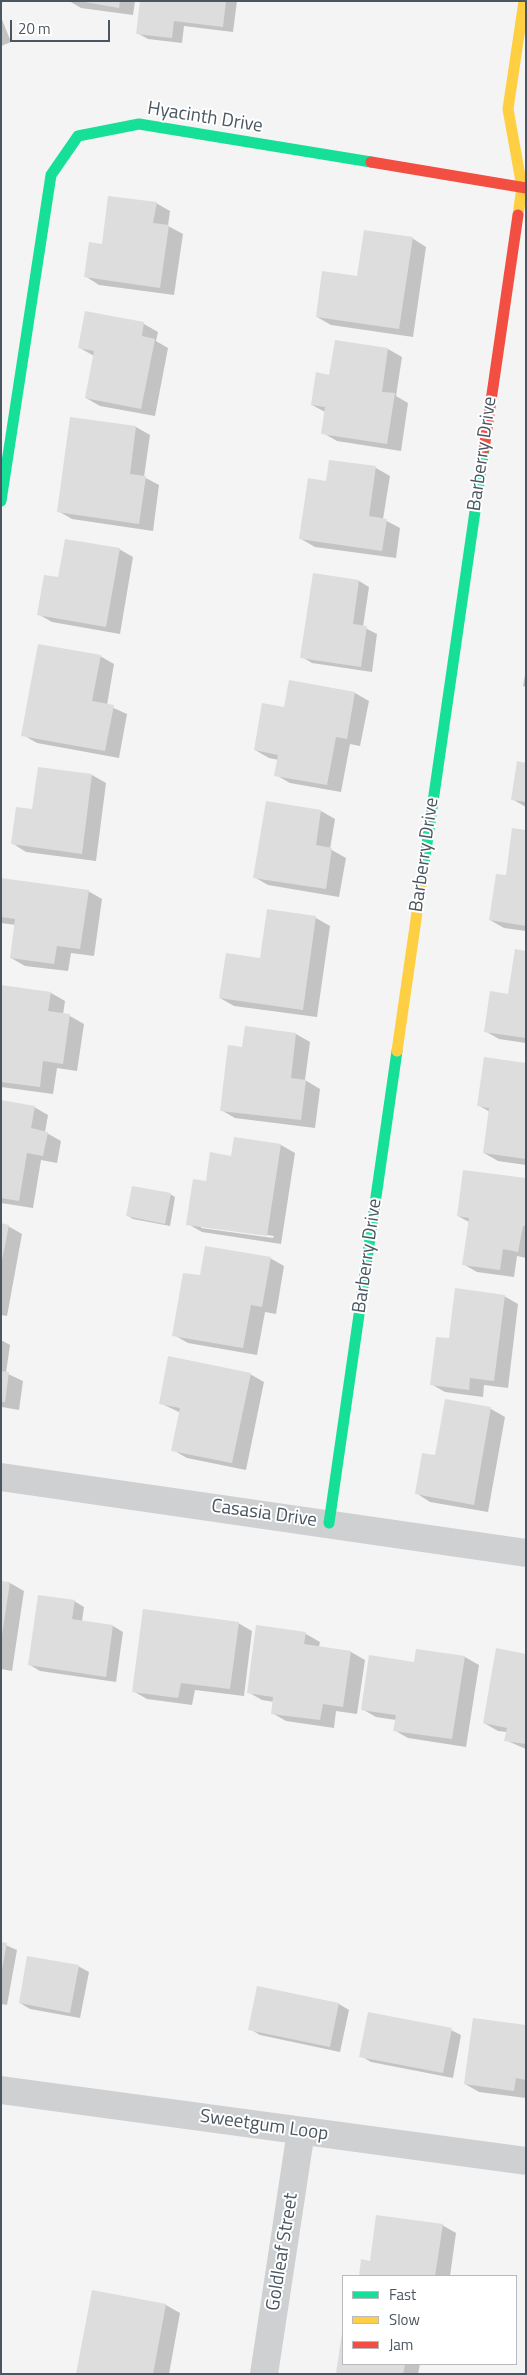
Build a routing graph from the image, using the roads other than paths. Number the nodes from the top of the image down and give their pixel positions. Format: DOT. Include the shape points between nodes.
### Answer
graph roads {
  1 [pos="524,1"];
  2 [pos="524,185"];
  3 [pos="1,501"];
  4 [pos="1,1477"];
  5 [pos="329,1523"];
  6 [pos="526,1553"];
  7 [pos="1,2090"];
  8 [pos="301,2131"];
  9 [pos="526,2162"];
  10 [pos="264,2374"];
  1 -- 2 [label="street, Barberry Drive" via="508,109"];
  2 -- 3 [label="street, Hyacinth Drive" via="139,124 78,136 51,174"];
  2 -- 5 [label="street, Barberry Drive"];
  4 -- 5 [label="street, Casasia Drive"];
  5 -- 6 [label="street, Casasia Drive"];
  7 -- 8 [label="street, Sweetgum Loop"];
  8 -- 9 [label="street, Sweetgum Loop"];
  8 -- 10 [label="street, Goldleaf Street"];
}
